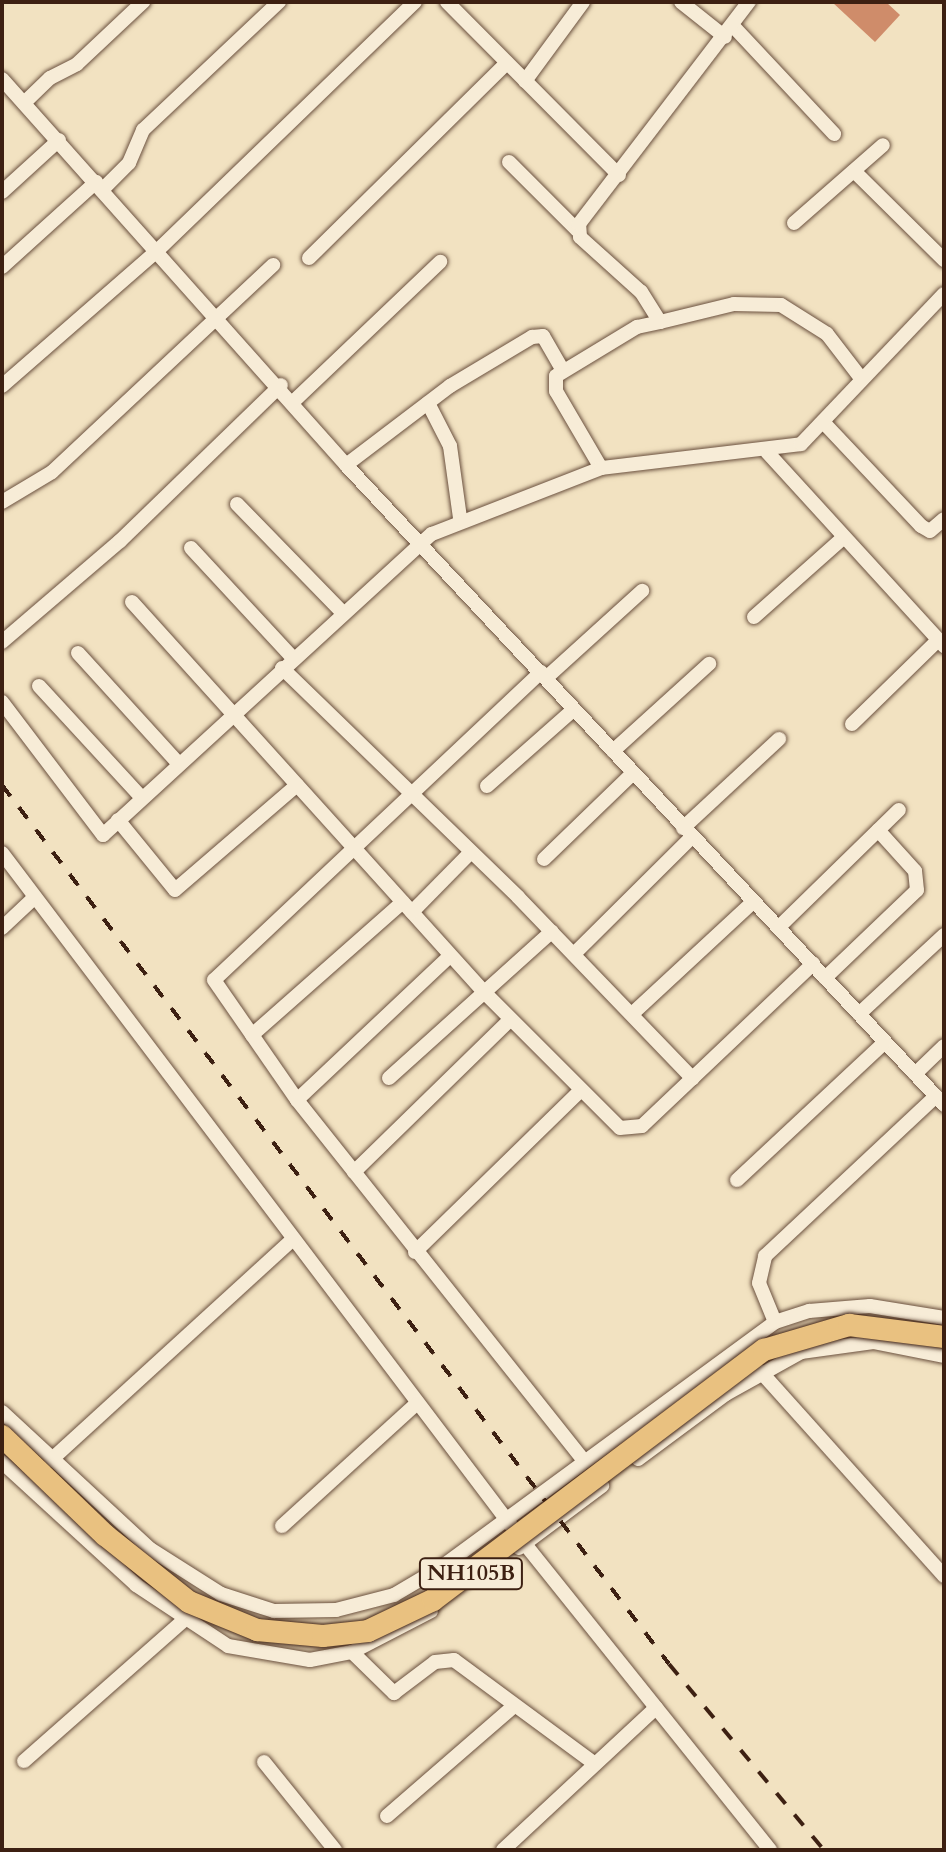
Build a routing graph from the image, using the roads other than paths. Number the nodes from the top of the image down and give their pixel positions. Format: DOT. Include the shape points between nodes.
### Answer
graph roads {
  1 [pos="143,2"];
  2 [pos="279,2"];
  3 [pos="415,2"];
  4 [pos="447,2"];
  5 [pos="583,2"];
  6 [pos="681,2"];
  7 [pos="749,2"];
  8 [pos="729,32"];
  9 [pos="507,63"];
  10 [pos="525,81"];
  11 [pos="4,84"];
  12 [pos="24,103"];
  13 [pos="834,134"];
  14 [pos="59,140"];
  15 [pos="883,145"];
  16 [pos="509,162"];
  17 [pos="854,171"];
  18 [pos="619,175"];
  19 [pos="99,186"];
  20 [pos="2,192"];
  21 [pos="794,223"];
  22 [pos="577,230"];
  23 [pos="158,250"];
  24 [pos="309,258"];
  25 [pos="944,260"];
  26 [pos="440,262"];
  27 [pos="273,265"];
  28 [pos="2,267"];
  29 [pos="944,294"];
  30 [pos="219,316"];
  31 [pos="660,322"];
  32 [pos="562,369"];
  33 [pos="860,377"];
  34 [pos="281,385"];
  35 [pos="2,386"];
  36 [pos="294,401"];
  37 [pos="428,403"];
  38 [pos="825,424"];
  39 [pos="767,452"];
  40 [pos="346,465"];
  41 [pos="601,468"];
  42 [pos="2,502"];
  43 [pos="237,504"];
  44 [pos="460,518"];
  45 [pos="944,519"];
  46 [pos="844,537"];
  47 [pos="418,543"];
  48 [pos="191,548"];
  49 [pos="642,591"];
  50 [pos="132,602"];
  51 [pos="342,612"];
  52 [pos="754,617"];
  53 [pos="2,642"];
  54 [pos="941,643"];
  55 [pos="78,653"];
  56 [pos="288,663"];
  57 [pos="709,664"];
  58 [pos="544,675"];
  59 [pos="39,686"];
  60 [pos="2,702"];
  61 [pos="574,709"];
  62 [pos="232,714"];
  63 [pos="852,724"];
  64 [pos="779,739"];
  65 [pos="613,751"];
  66 [pos="179,764"];
  67 [pos="633,773"];
  68 [pos="297,785"];
  69 [pos="487,786"];
  70 [pos="409,794"];
  71 [pos="142,798"];
  72 [pos="899,810"];
  73 [pos="118,820"];
  74 [pos="878,830"];
  75 [pos="688,832"];
  76 [pos="354,848"];
  77 [pos="471,852"];
  78 [pos="2,853"];
  79 [pos="544,859"];
  80 [pos="35,897"];
  81 [pos="753,902"];
  82 [pos="408,907"];
  83 [pos="780,926"];
  84 [pos="2,928"];
  85 [pos="552,931"];
  86 [pos="944,935"];
  87 [pos="574,954"];
  88 [pos="450,956"];
  89 [pos="813,964"];
  90 [pos="825,978"];
  91 [pos="484,992"];
  92 [pos="632,1014"];
  93 [pos="859,1014"];
  94 [pos="510,1020"];
  95 [pos="252,1035"];
  96 [pos="884,1043"];
  97 [pos="944,1046"];
  98 [pos="915,1074"];
  99 [pos="389,1078"];
  100 [pos="693,1079"];
  101 [pos="578,1093"];
  102 [pos="297,1100"];
  103 [pos="940,1100"];
  104 [pos="354,1172"];
  105 [pos="737,1180"];
  106 [pos="293,1239"];
  107 [pos="415,1252"];
  108 [pos="944,1318"];
  109 [pos="775,1322"];
  110 [pos="944,1337"];
  111 [pos="944,1356"];
  112 [pos="761,1372"];
  113 [pos="417,1403"];
  114 [pos="2,1412"];
  115 [pos="2,1436"];
  116 [pos="51,1460"];
  117 [pos="583,1460"];
  118 [pos="2,1462"];
  119 [pos="506,1517"];
  120 [pos="282,1526"];
  121 [pos="525,1544"];
  122 [pos="944,1576"];
  123 [pos="183,1621"];
  124 [pos="352,1652"];
  125 [pos="513,1707"];
  126 [pos="656,1708"];
  127 [pos="24,1761"];
  128 [pos="264,1762"];
  129 [pos="595,1764"];
  130 [pos="387,1816"];
  131 [pos="335,1850"];
  132 [pos="503,1850"];
  133 [pos="770,1850"];
  1 -- 12 [label="street"];
  2 -- 19 [label="street" via="143,130 129,163"];
  3 -- 23 [label="street"];
  4 -- 9 [label="street"];
  5 -- 10 [label="street"];
  6 -- 8 [label="street"];
  7 -- 8 [label="street"];
  8 -- 13 [label="street"];
  8 -- 18 [label="street"];
  9 -- 10 [label="street"];
  9 -- 24 [label="street"];
  10 -- 18 [label="street"];
  11 -- 12 [label="street"];
  12 -- 14 [label="street"];
  14 -- 19 [label="street"];
  14 -- 20 [label="street"];
  15 -- 17 [label="street"];
  16 -- 22 [label="street"];
  17 -- 21 [label="street"];
  17 -- 25 [label="street"];
  18 -- 22 [label="street"];
  19 -- 23 [label="street"];
  19 -- 28 [label="street"];
  22 -- 31 [label="street" via="649,301"];
  23 -- 30 [label="street"];
  23 -- 35 [label="street"];
  26 -- 36 [label="street"];
  27 -- 30 [label="street"];
  29 -- 33 [label="street"];
  30 -- 34 [label="street"];
  30 -- 42 [label="street" via="52,472"];
  31 -- 32 [label="street" via="637,327"];
  31 -- 33 [label="street" via="734,304 781,305 827,334"];
  32 -- 37 [label="street" via="537,335"];
  32 -- 41 [label="street" via="556,391"];
  33 -- 38 [label="street"];
  34 -- 36 [label="street"];
  34 -- 53 [label="street" via="120,541"];
  36 -- 40 [label="street"];
  37 -- 40 [label="street"];
  37 -- 44 [label="street" via="450,446"];
  38 -- 39 [label="street" via="801,444"];
  38 -- 45 [label="street" via="921,526 930,531"];
  39 -- 41 [label="street"];
  39 -- 46 [label="street"];
  40 -- 47 [label="street"];
  41 -- 44 [label="street"];
  43 -- 51 [label="street"];
  44 -- 47 [label="street"];
  46 -- 52 [label="street"];
  46 -- 54 [label="street"];
  47 -- 51 [label="street"];
  47 -- 58 [label="street"];
  48 -- 56 [label="street"];
  49 -- 58 [label="street"];
  50 -- 62 [label="street"];
  51 -- 56 [label="street"];
  54 -- 63 [label="street"];
  55 -- 66 [label="street"];
  56 -- 62 [label="street"];
  56 -- 70 [label="street"];
  57 -- 65 [label="street"];
  58 -- 61 [label="street"];
  58 -- 70 [label="street"];
  59 -- 71 [label="street"];
  60 -- 73 [label="street" via="103,835"];
  61 -- 65 [label="street"];
  61 -- 69 [label="street"];
  62 -- 66 [label="street"];
  62 -- 68 [label="street"];
  64 -- 75 [label="street"];
  65 -- 67 [label="street"];
  66 -- 71 [label="street"];
  67 -- 75 [label="street"];
  67 -- 79 [label="street"];
  68 -- 73 [label="street" via="175,890"];
  68 -- 76 [label="street"];
  70 -- 76 [label="street"];
  70 -- 77 [label="street"];
  71 -- 73 [label="street"];
  72 -- 74 [label="street"];
  74 -- 83 [label="street"];
  74 -- 90 [label="street" via="919,883"];
  75 -- 81 [label="street"];
  75 -- 87 [label="street"];
  76 -- 82 [label="street"];
  76 -- 95 [label="street" via="216,976 218,989"];
  77 -- 82 [label="street"];
  77 -- 85 [label="street"];
  78 -- 80 [label="street"];
  80 -- 84 [label="street"];
  80 -- 106 [label="street"];
  81 -- 83 [label="street"];
  81 -- 92 [label="street"];
  82 -- 88 [label="street"];
  82 -- 95 [label="street"];
  83 -- 89 [label="street"];
  85 -- 87 [label="street"];
  85 -- 91 [label="street"];
  86 -- 93 [label="street"];
  87 -- 92 [label="street"];
  88 -- 91 [label="street"];
  88 -- 102 [label="street"];
  89 -- 90 [label="street"];
  89 -- 100 [label="street"];
  90 -- 93 [label="street"];
  91 -- 94 [label="street"];
  91 -- 99 [label="street"];
  92 -- 100 [label="street"];
  93 -- 96 [label="street"];
  94 -- 101 [label="street"];
  94 -- 104 [label="street"];
  95 -- 102 [label="street"];
  96 -- 98 [label="street"];
  96 -- 105 [label="street"];
  97 -- 98 [label="street"];
  98 -- 103 [label="street"];
  100 -- 101 [label="street" via="628,1131"];
  101 -- 107 [label="street"];
  102 -- 104 [label="street"];
  103 -- 109 [label="street" via="765,1256 759,1283"];
  104 -- 107 [label="street"];
  106 -- 113 [label="street"];
  106 -- 116 [label="street"];
  107 -- 117 [label="street"];
  108 -- 109 [label="street" via="870,1306 809,1311"];
  109 -- 117 [label="street"];
  110 -- 115 [label="highway, NH105B, bridge" via="849,1325 821,1328 764,1350 433,1600 368,1631 323,1636 257,1630 189,1602 105,1535"];
  111 -- 112 [label="street" via="852,1341 801,1352"];
  112 -- 121 [label="street"];
  112 -- 122 [label="street"];
  113 -- 119 [label="street"];
  113 -- 120 [label="street"];
  114 -- 116 [label="street"];
  116 -- 119 [label="street" via="150,1549 221,1594 274,1611 336,1610 394,1595"];
  117 -- 119 [label="street"];
  118 -- 123 [label="street"];
  119 -- 121 [label="street"];
  121 -- 124 [label="street" via="405,1627"];
  121 -- 126 [label="street"];
  123 -- 124 [label="street" via="228,1646 269,1657 310,1660"];
  123 -- 127 [label="street"];
  124 -- 125 [label="street" via="394,1693 445,1658"];
  125 -- 129 [label="street"];
  125 -- 130 [label="street"];
  126 -- 129 [label="street"];
  126 -- 133 [label="street"];
  128 -- 131 [label="street"];
  129 -- 132 [label="street"];
}
